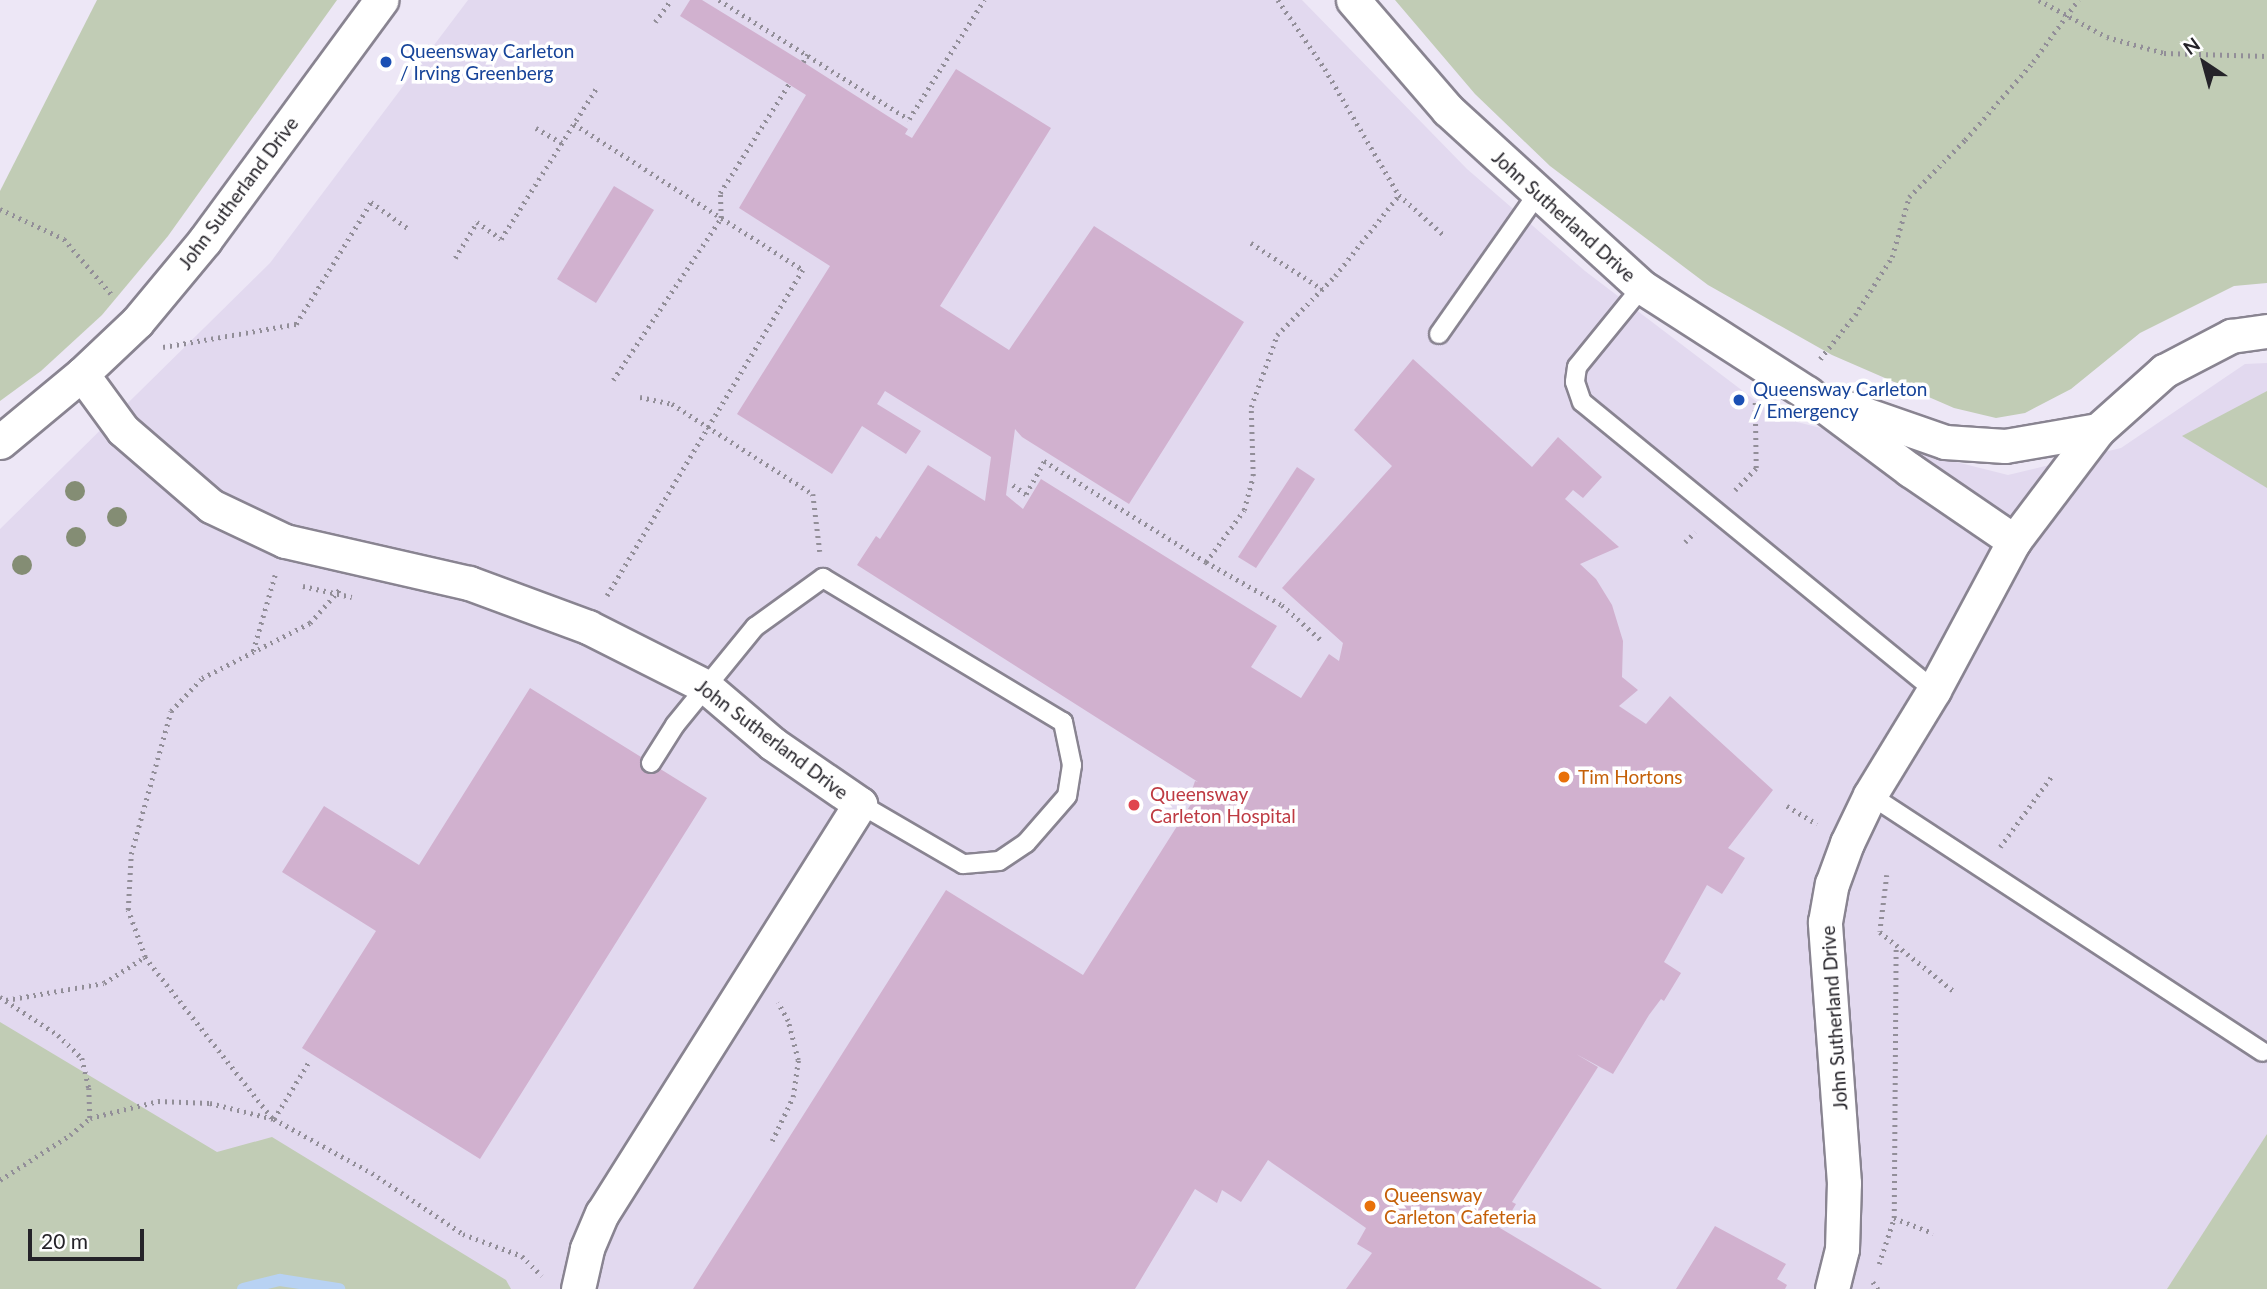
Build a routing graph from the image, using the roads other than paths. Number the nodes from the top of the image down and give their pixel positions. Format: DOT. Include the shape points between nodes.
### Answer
graph roads {
  1 [pos="382,0"];
  2 [pos="1353,0"];
  3 [pos="1538,193"];
  4 [pos="1642,286"];
  5 [pos="2267,331"];
  6 [pos="1439,334"];
  7 [pos="82,374"];
  8 [pos="1811,379"];
  9 [pos="2098,430"];
  10 [pos="0,442"];
  11 [pos="2014,541"];
  12 [pos="705,686"];
  13 [pos="1934,690"];
  14 [pos="651,763"];
  15 [pos="1870,795"];
  16 [pos="860,804"];
  17 [pos="2262,1052"];
  18 [pos="578,1289"];
  19 [pos="1832,1289"];
  1 -- 7 [label="street, John Sutherland Drive" via="205,240 137,323"];
  2 -- 3 [label="street, John Sutherland Drive" via="1448,110"];
  3 -- 4 [label="street, John Sutherland Drive"];
  3 -- 6 [label="lane"];
  4 -- 8 [label="street, John Sutherland Drive"];
  4 -- 13 [label="lane" via="1577,367 1575,382 1581,402"];
  5 -- 9 [label="street, John Sutherland Drive" via="2231,336 2164,371"];
  7 -- 10 [label="street, John Sutherland Drive"];
  7 -- 12 [label="street, John Sutherland Drive" via="123,430 211,506 285,541 469,583 588,627"];
  8 -- 9 [label="street, John Sutherland Drive" via="1945,442 2005,446"];
  8 -- 11 [label="street, John Sutherland Drive" via="1910,470"];
  9 -- 11 [label="street, John Sutherland Drive"];
  11 -- 13 [label="street, John Sutherland Drive"];
  12 -- 14 [label="lane"];
  12 -- 16 [label="street, John Sutherland Drive" via="774,744"];
  12 -- 16 [label="lane" via="755,627 823,578 1063,722 1072,765 1067,796 1026,843 999,861 964,864"];
  13 -- 15 [label="street, John Sutherland Drive"];
  15 -- 17 [label="lane"];
  15 -- 19 [label="street, John Sutherland Drive" via="1832,884 1825,922 1844,1183 1842,1249"];
  16 -- 18 [label="street, John Sutherland Drive" via="602,1213"];
}
